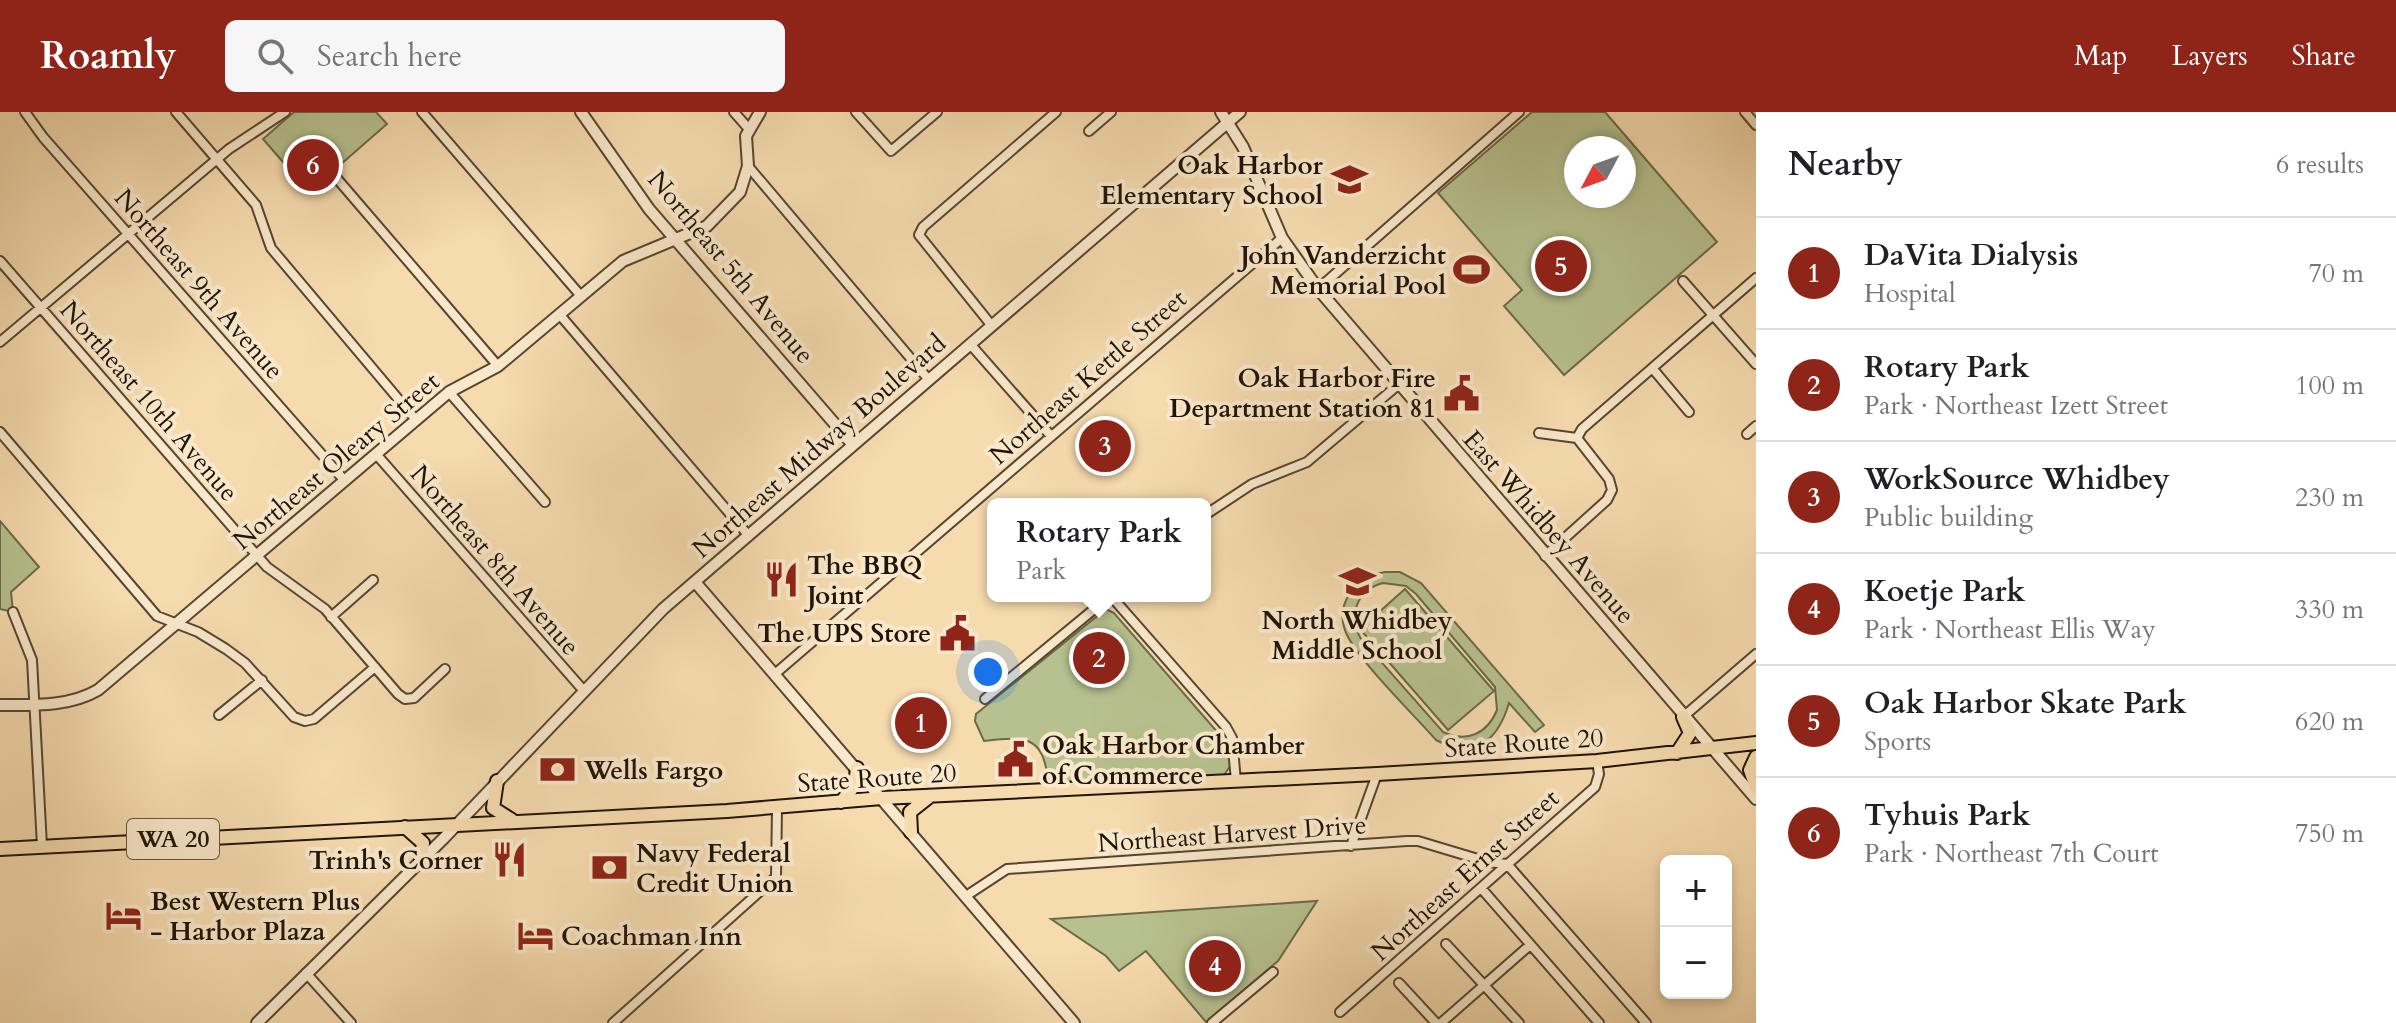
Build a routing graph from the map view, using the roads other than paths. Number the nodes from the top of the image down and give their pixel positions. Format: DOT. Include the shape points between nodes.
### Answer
graph roads {
  1 [pos="25,112"];
  2 [pos="176,112"];
  3 [pos="285,112"];
  4 [pos="422,112"];
  5 [pos="581,112"];
  6 [pos="734,112"];
  7 [pos="760,112"];
  8 [pos="856,112"];
  9 [pos="937,112"];
  10 [pos="1056,112"];
  11 [pos="1111,112"];
  12 [pos="1221,112"];
  13 [pos="1240,112"];
  14 [pos="1519,112"];
  15 [pos="1745,112"];
  16 [pos="1229,122"];
  17 [pos="1756,125"];
  18 [pos="748,128"];
  19 [pos="1089,131"];
  20 [pos="217,159"];
  21 [pos="748,166"];
  22 [pos="327,167"];
  23 [pos="128,233"];
  24 [pos="1282,238"];
  25 [pos="676,241"];
  26 [pos="0,261"];
  27 [pos="1756,278"];
  28 [pos="1683,281"];
  29 [pos="1318,289"];
  30 [pos="581,296"];
  31 [pos="41,308"];
  32 [pos="560,315"];
  33 [pos="1713,316"];
  34 [pos="992,326"];
  35 [pos="0,342"];
  36 [pos="971,345"];
  37 [pos="1756,364"];
  38 [pos="498,366"];
  39 [pos="1653,369"];
  40 [pos="929,380"];
  41 [pos="1398,385"];
  42 [pos="449,392"];
  43 [pos="1689,412"];
  44 [pos="416,420"];
  45 [pos="1756,426"];
  46 [pos="0,432"];
  47 [pos="1539,433"];
  48 [pos="1747,434"];
  49 [pos="1051,436"];
  50 [pos="1577,438"];
  51 [pos="853,445"];
  52 [pos="376,454"];
  53 [pos="345,481"];
  54 [pos="545,502"];
  55 [pos="1211,511"];
  56 [pos="749,536"];
  57 [pos="256,555"];
  58 [pos="1545,556"];
  59 [pos="373,580"];
  60 [pos="695,582"];
  61 [pos="1103,602"];
  62 [pos="1115,602"];
  63 [pos="13,612"];
  64 [pos="331,617"];
  65 [pos="175,624"];
  66 [pos="1756,654"];
  67 [pos="375,667"];
  68 [pos="445,669"];
  69 [pos="776,673"];
  70 [pos="262,680"];
  71 [pos="584,691"];
  72 [pos="985,699"];
  73 [pos="0,705"];
  74 [pos="32,705"];
  75 [pos="219,715"];
  76 [pos="1683,717"];
  77 [pos="1756,743"];
  78 [pos="1712,749"];
  79 [pos="1677,753"];
  80 [pos="1756,757"];
  81 [pos="1597,761"];
  82 [pos="857,768"];
  83 [pos="1377,774"];
  84 [pos="497,781"];
  85 [pos="1236,781"];
  86 [pos="1756,787"];
  87 [pos="932,796"];
  88 [pos="882,798"];
  89 [pos="1756,799"];
  90 [pos="841,802"];
  91 [pos="777,808"];
  92 [pos="515,822"];
  93 [pos="456,825"];
  94 [pos="405,827"];
  95 [pos="911,832"];
  96 [pos="42,846"];
  97 [pos="1351,846"];
  98 [pos="0,849"];
  99 [pos="421,860"];
  100 [pos="1507,864"];
  101 [pos="1481,888"];
  102 [pos="966,896"];
  103 [pos="1446,944"];
  104 [pos="1530,945"];
  105 [pos="1273,972"];
  106 [pos="306,973"];
  107 [pos="1399,983"];
  108 [pos="1485,985"];
  109 [pos="1340,1012"];
  110 [pos="257,1023"];
  111 [pos="351,1023"];
  112 [pos="613,1023"];
  113 [pos="1074,1023"];
  114 [pos="1212,1023"];
  115 [pos="1439,1023"];
  116 [pos="1519,1023"];
  117 [pos="1599,1023"];
  118 [pos="1646,1023"];
  1 -- 23 [label="street, Northeast 9th Avenue"];
  2 -- 20 [label="street"];
  3 -- 20 [label="street"];
  4 -- 30 [label="street"];
  5 -- 25 [label="street, Northeast 5th Avenue"];
  6 -- 18 [label="street"];
  7 -- 18 [label="street"];
  8 -- 9 [label="street" via="891,151"];
  10 -- 34 [label="street" via="919,235"];
  11 -- 19 [label="street"];
  12 -- 16 [label="street, East Whidbey Avenue"];
  13 -- 16 [label="street, Northeast Midway Boulevard"];
  14 -- 29 [label="street"];
  15 -- 17 [label="street"];
  16 -- 24 [label="street, East Whidbey Avenue"];
  16 -- 34 [label="street, Northeast Midway Boulevard"];
  18 -- 21 [label="street, Northeast Oleary Street"];
  20 -- 23 [label="street"];
  20 -- 44 [label="street" via="256,205 271,248"];
  21 -- 25 [label="street, Northeast Oleary Street" via="734,200 698,232"];
  21 -- 40 [label="street"];
  22 -- 38 [label="street"];
  23 -- 31 [label="street"];
  23 -- 53 [label="street, Northeast 9th Avenue"];
  24 -- 29 [label="street, East Whidbey Avenue"];
  24 -- 49 [label="street, Northeast Kettle Street"];
  25 -- 30 [label="street, Northeast Oleary Street" via="623,261"];
  25 -- 51 [label="street, Northeast 5th Avenue"];
  26 -- 31 [label="street, Northeast 10th Avenue"];
  27 -- 33 [label="street"];
  28 -- 33 [label="street"];
  29 -- 41 [label="street, East Whidbey Avenue"];
  30 -- 32 [label="street, Northeast Oleary Street"];
  31 -- 35 [label="street"];
  31 -- 57 [label="street, Northeast 10th Avenue"];
  32 -- 38 [label="street, Northeast Oleary Street"];
  32 -- 56 [label="street"];
  33 -- 37 [label="street"];
  33 -- 39 [label="street"];
  34 -- 36 [label="street, Northeast Midway Boulevard"];
  36 -- 40 [label="street, Northeast Midway Boulevard"];
  36 -- 49 [label="street"];
  38 -- 42 [label="street, Northeast Oleary Street"];
  39 -- 43 [label="street"];
  39 -- 50 [label="street"];
  40 -- 51 [label="street, Northeast Midway Boulevard"];
  41 -- 55 [label="street" via="1307,462 1252,484"];
  41 -- 58 [label="street, East Whidbey Avenue"];
  42 -- 44 [label="street, Northeast Oleary Street"];
  42 -- 54 [label="street"];
  44 -- 52 [label="street, Northeast Oleary Street"];
  45 -- 48 [label="street"];
  46 -- 65 [label="street" via="157,616"];
  47 -- 50 [label="street"];
  49 -- 69 [label="street, Northeast Kettle Street"];
  50 -- 58 [label="street" via="1612,490"];
  51 -- 56 [label="street, Northeast Midway Boulevard"];
  52 -- 53 [label="street, Northeast Oleary Street"];
  52 -- 71 [label="street, Northeast 8th Avenue"];
  53 -- 57 [label="street, Northeast Oleary Street"];
  56 -- 60 [label="street, Northeast Midway Boulevard"];
  57 -- 64 [label="street, Northeast 10th Avenue"];
  57 -- 65 [label="street, Northeast Oleary Street"];
  58 -- 76 [label="street, East Whidbey Avenue"];
  59 -- 64 [label="street"];
  60 -- 69 [label="street"];
  60 -- 71 [label="street, Northeast Midway Boulevard"];
  61 -- 72 [label="street"];
  62 -- 85 [label="street" via="1226,727"];
  63 -- 74 [label="street" via="32,660"];
  64 -- 67 [label="street, Northeast 10th Avenue"];
  65 -- 70 [label="street" via="226,649"];
  65 -- 74 [label="street, Northeast Oleary Street" via="85,697"];
  66 -- 76 [label="street"];
  67 -- 68 [label="street, Northeast 10th Avenue" via="405,699 414,698"];
  67 -- 70 [label="street" via="305,721 294,717"];
  69 -- 82 [label="street"];
  70 -- 75 [label="street"];
  71 -- 84 [label="street, Northeast Midway Boulevard"];
  73 -- 74 [label="street, Northeast Oleary Street"];
  74 -- 96 [label="street"];
  76 -- 78 [label="street, East Whidbey Avenue"];
  76 -- 79 [label="main road" via="1690,733"];
  77 -- 78 [label="main road, State Route 20 / WA 20"];
  78 -- 79 [label="main road, State Route 20 / WA 20"];
  78 -- 89 [label="street, East Whidbey Avenue"];
  79 -- 81 [label="main road, State Route 20 / WA 20"];
  80 -- 86 [label="main road" via="1750,770"];
  81 -- 83 [label="main road, State Route 20 / WA 20"];
  81 -- 100 [label="street, Northeast Ernst Street" via="1595,787"];
  82 -- 88 [label="street"];
  82 -- 90 [label="main road" via="855,785"];
  83 -- 85 [label="main road, State Route 20 / WA 20"];
  83 -- 97 [label="street"];
  84 -- 92 [label="main road" via="493,808"];
  84 -- 93 [label="street, Northeast Midway Boulevard"];
  85 -- 87 [label="main road, State Route 20 / WA 20"];
  87 -- 88 [label="main road, State Route 20 / WA 20"];
  87 -- 95 [label="main road" via="910,812"];
  88 -- 90 [label="main road, State Route 20 / WA 20"];
  88 -- 95 [label="street"];
  90 -- 91 [label="main road, State Route 20 / WA 20"];
  91 -- 92 [label="main road, State Route 20 / WA 20"];
  91 -- 112 [label="street" via="776,877"];
  92 -- 93 [label="main road, State Route 20 / WA 20"];
  93 -- 94 [label="main road, State Route 20 / WA 20"];
  93 -- 99 [label="street, Northeast Midway Boulevard"];
  94 -- 96 [label="main road, State Route 20 / WA 20"];
  94 -- 99 [label="main road" via="423,843"];
  95 -- 102 [label="street"];
  96 -- 98 [label="main road, State Route 20 / WA 20"];
  97 -- 100 [label="street, Northeast Harvest Drive" via="1418,841"];
  97 -- 102 [label="street, Northeast Harvest Drive" via="1007,869"];
  99 -- 106 [label="street, Northeast Midway Boulevard"];
  100 -- 101 [label="street, Northeast Ernst Street"];
  100 -- 118 [label="street"];
  101 -- 104 [label="street"];
  101 -- 109 [label="street, Northeast Ernst Street"];
  102 -- 113 [label="street"];
  103 -- 108 [label="street"];
  104 -- 108 [label="street"];
  104 -- 117 [label="street"];
  105 -- 114 [label="street"];
  106 -- 110 [label="street, Northeast Midway Boulevard"];
  106 -- 111 [label="street"];
  107 -- 115 [label="street"];
  108 -- 115 [label="street"];
  108 -- 116 [label="street"];
}
